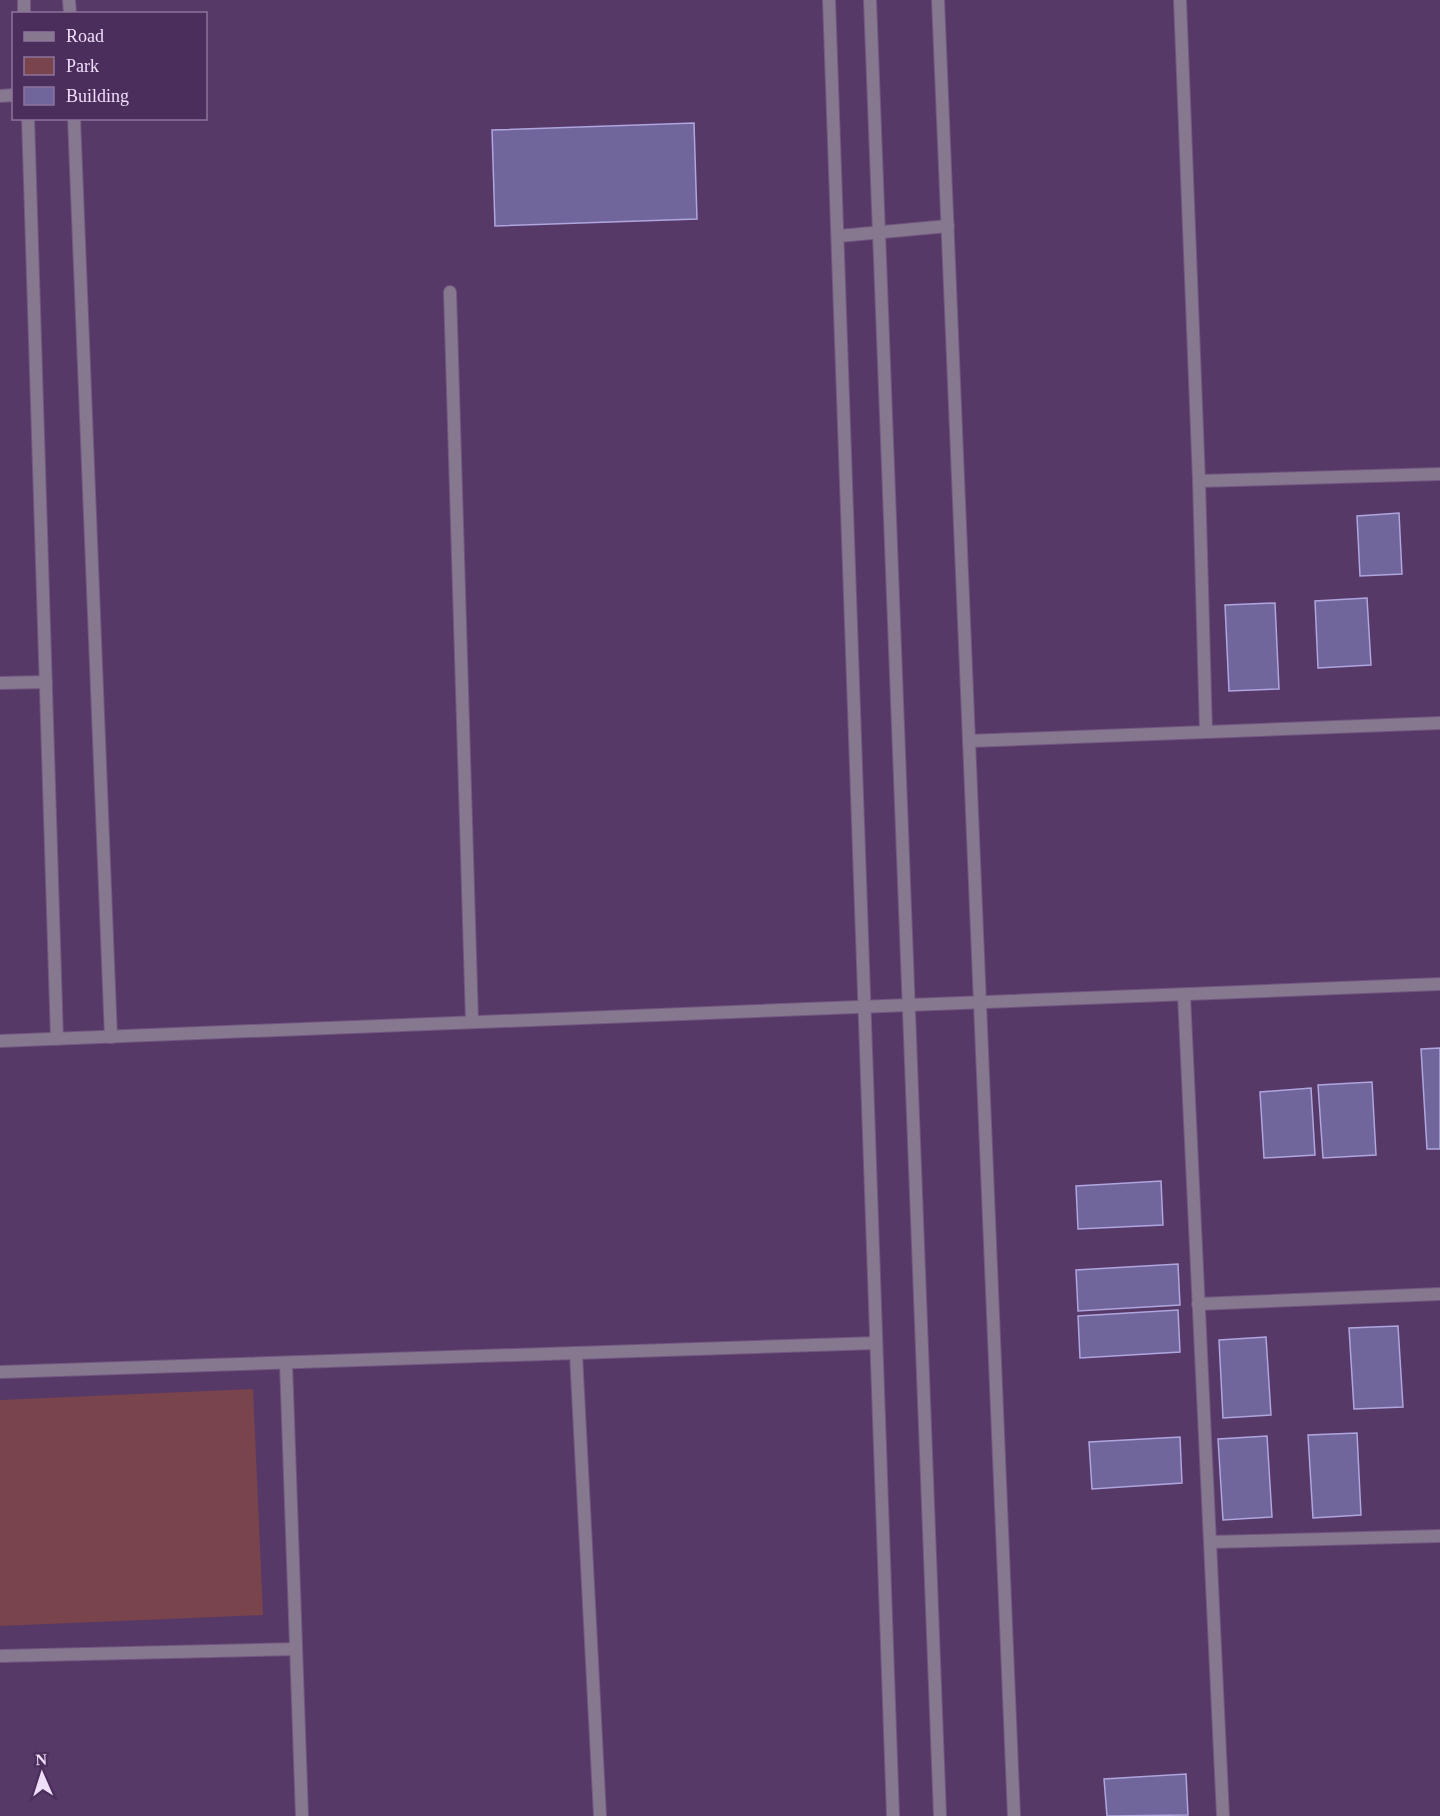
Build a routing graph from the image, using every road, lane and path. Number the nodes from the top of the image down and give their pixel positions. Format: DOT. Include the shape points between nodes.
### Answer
graph roads {
  1 [pos="829,0"];
  2 [pos="870,0"];
  3 [pos="938,0"];
  4 [pos="1180,0"];
  5 [pos="28,120"];
  6 [pos="74,120"];
  7 [pos="948,226"];
  8 [pos="879,231"];
  9 [pos="839,236"];
  10 [pos="450,292"];
  11 [pos="1440,474"];
  12 [pos="1199,481"];
  13 [pos="46,682"];
  14 [pos="0,683"];
  15 [pos="1440,723"];
  16 [pos="1206,732"];
  17 [pos="969,741"];
  18 [pos="1440,984"];
  19 [pos="1184,994"];
  20 [pos="980,1003"];
  21 [pos="910,1006"];
  22 [pos="864,1008"];
  23 [pos="472,1021"];
  24 [pos="111,1037"];
  25 [pos="57,1039"];
  26 [pos="0,1041"];
  27 [pos="1440,1294"];
  28 [pos="1198,1304"];
  29 [pos="876,1343"];
  30 [pos="576,1354"];
  31 [pos="286,1363"];
  32 [pos="0,1372"];
  33 [pos="1440,1536"];
  34 [pos="1210,1542"];
  35 [pos="296,1649"];
  36 [pos="0,1656"];
  37 [pos="302,1816"];
  38 [pos="600,1816"];
  39 [pos="893,1816"];
  40 [pos="940,1816"];
  41 [pos="1014,1816"];
  42 [pos="1223,1816"];
  1 -- 9 [label="street"];
  2 -- 8 [label="street"];
  3 -- 7 [label="street"];
  4 -- 12 [label="street"];
  5 -- 13 [label="street"];
  6 -- 24 [label="street"];
  7 -- 8 [label="street"];
  7 -- 17 [label="street"];
  8 -- 9 [label="street"];
  8 -- 21 [label="street"];
  9 -- 22 [label="street"];
  10 -- 23 [label="street"];
  11 -- 12 [label="street"];
  12 -- 16 [label="street"];
  13 -- 14 [label="street"];
  13 -- 25 [label="street"];
  15 -- 16 [label="street"];
  16 -- 17 [label="street"];
  17 -- 20 [label="street"];
  18 -- 19 [label="street"];
  19 -- 20 [label="street"];
  19 -- 28 [label="street"];
  20 -- 21 [label="street"];
  20 -- 41 [label="street"];
  21 -- 22 [label="street"];
  21 -- 40 [label="street"];
  22 -- 23 [label="street"];
  22 -- 29 [label="street"];
  23 -- 24 [label="street"];
  24 -- 25 [label="street"];
  25 -- 26 [label="street"];
  27 -- 28 [label="street"];
  28 -- 34 [label="street"];
  29 -- 30 [label="street"];
  29 -- 39 [label="street"];
  30 -- 31 [label="street"];
  30 -- 38 [label="street"];
  31 -- 32 [label="street"];
  31 -- 35 [label="street"];
  33 -- 34 [label="street"];
  34 -- 42 [label="street"];
  35 -- 36 [label="street"];
  35 -- 37 [label="street"];
}
